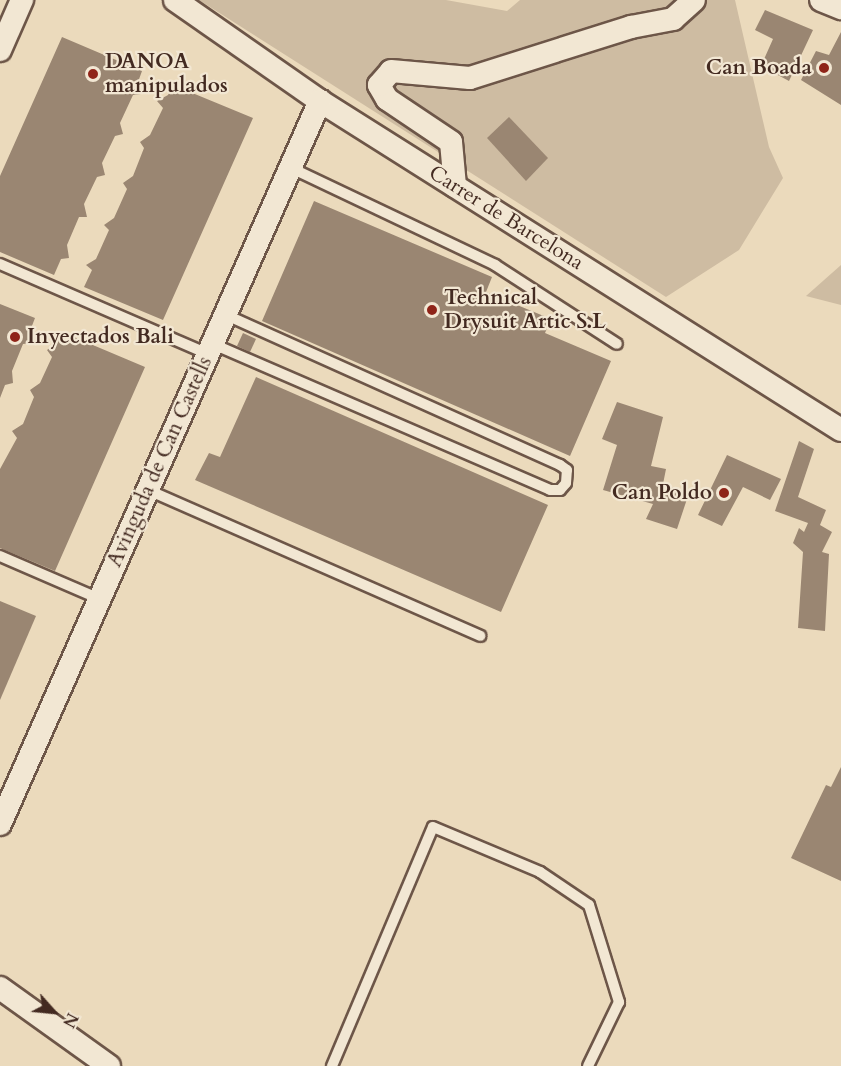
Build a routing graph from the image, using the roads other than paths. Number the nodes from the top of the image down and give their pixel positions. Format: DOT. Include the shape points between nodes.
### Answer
graph roads {
  1 [pos="22,0"];
  2 [pos="175,0"];
  3 [pos="694,0"];
  4 [pos="821,0"];
  5 [pos="841,8"];
  6 [pos="0,50"];
  7 [pos="321,101"];
  8 [pos="291,168"];
  9 [pos="455,186"];
  10 [pos="0,264"];
  11 [pos="226,315"];
  12 [pos="617,344"];
  13 [pos="211,349"];
  14 [pos="841,430"];
  15 [pos="148,490"];
  16 [pos="0,556"];
  17 [pos="100,599"];
  18 [pos="480,636"];
  19 [pos="0,824"];
  20 [pos="0,988"];
  21 [pos="101,1064"];
  22 [pos="332,1066"];
  23 [pos="588,1066"];
  1 -- 6 [label="street"];
  2 -- 7 [label="street, Carrer de Barcelona"];
  3 -- 9 [label="street" via="673,19 630,27 470,78 391,71 379,85 387,99 451,142"];
  4 -- 5 [label="street"];
  7 -- 8 [label="street, Avinguda de Can Castells"];
  7 -- 9 [label="street, Carrer de Barcelona"];
  8 -- 11 [label="street, Avinguda de Can Castells"];
  8 -- 12 [label="lane" via="495,265"];
  9 -- 14 [label="street, Carrer de Barcelona"];
  10 -- 13 [label="lane"];
  11 -- 13 [label="street, Avinguda de Can Castells"];
  11 -- 13 [label="lane" via="560,465 567,470 566,483 561,490 550,490"];
  13 -- 15 [label="street, Avinguda de Can Castells"];
  15 -- 17 [label="street, Avinguda de Can Castells"];
  15 -- 18 [label="lane"];
  16 -- 17 [label="lane"];
  17 -- 19 [label="street, Avinguda de Can Castells"];
  20 -- 21 [label="street"];
  22 -- 23 [label="lane" via="434,827 540,872 589,905 619,1002"];
}
